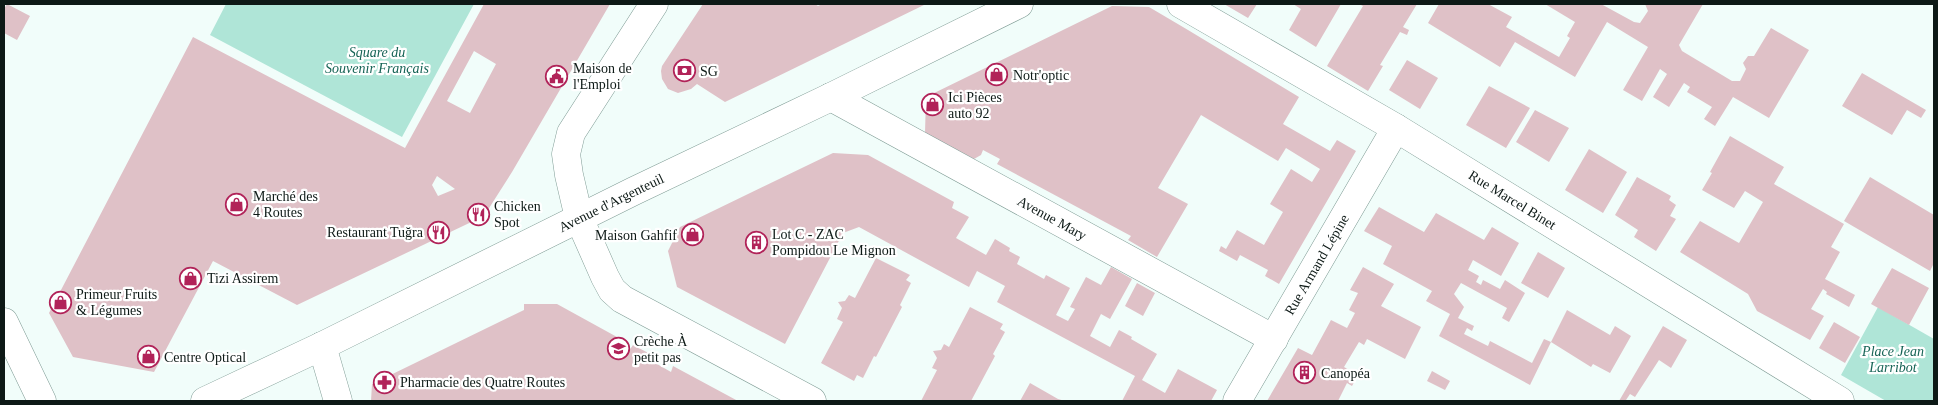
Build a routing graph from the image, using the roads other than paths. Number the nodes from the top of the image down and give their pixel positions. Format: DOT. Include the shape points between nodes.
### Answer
graph roads {
  1 [pos="654,4"];
  2 [pos="1019,4"];
  3 [pos="1181,4"];
  4 [pos="831,97"];
  5 [pos="1396,128"];
  6 [pos="579,218"];
  7 [pos="4,322"];
  8 [pos="1274,338"];
  9 [pos="322,346"];
  10 [pos="42,401"];
  11 [pos="205,401"];
  12 [pos="338,401"];
  13 [pos="812,401"];
  14 [pos="1237,401"];
  15 [pos="1840,401"];
  1 -- 6 [label="street" via="571,133 566,154"];
  2 -- 4 [label="street, Avenue d'Argenteuil"];
  3 -- 5 [label="street, Rue Marcel Binet"];
  4 -- 6 [label="street, Avenue d'Argenteuil"];
  4 -- 8 [label="street, Avenue Mary"];
  5 -- 8 [label="street, Rue Armand Lépine"];
  5 -- 15 [label="street, Rue Marcel Binet"];
  6 -- 9 [label="street, Avenue d'Argenteuil"];
  6 -- 13 [label="street" via="605,277 622,299"];
  7 -- 10 [label="street"];
  8 -- 14 [label="street, Rue Armand Lépine"];
  9 -- 11 [label="street, Avenue d'Argenteuil"];
  9 -- 12 [label="street"];
}
